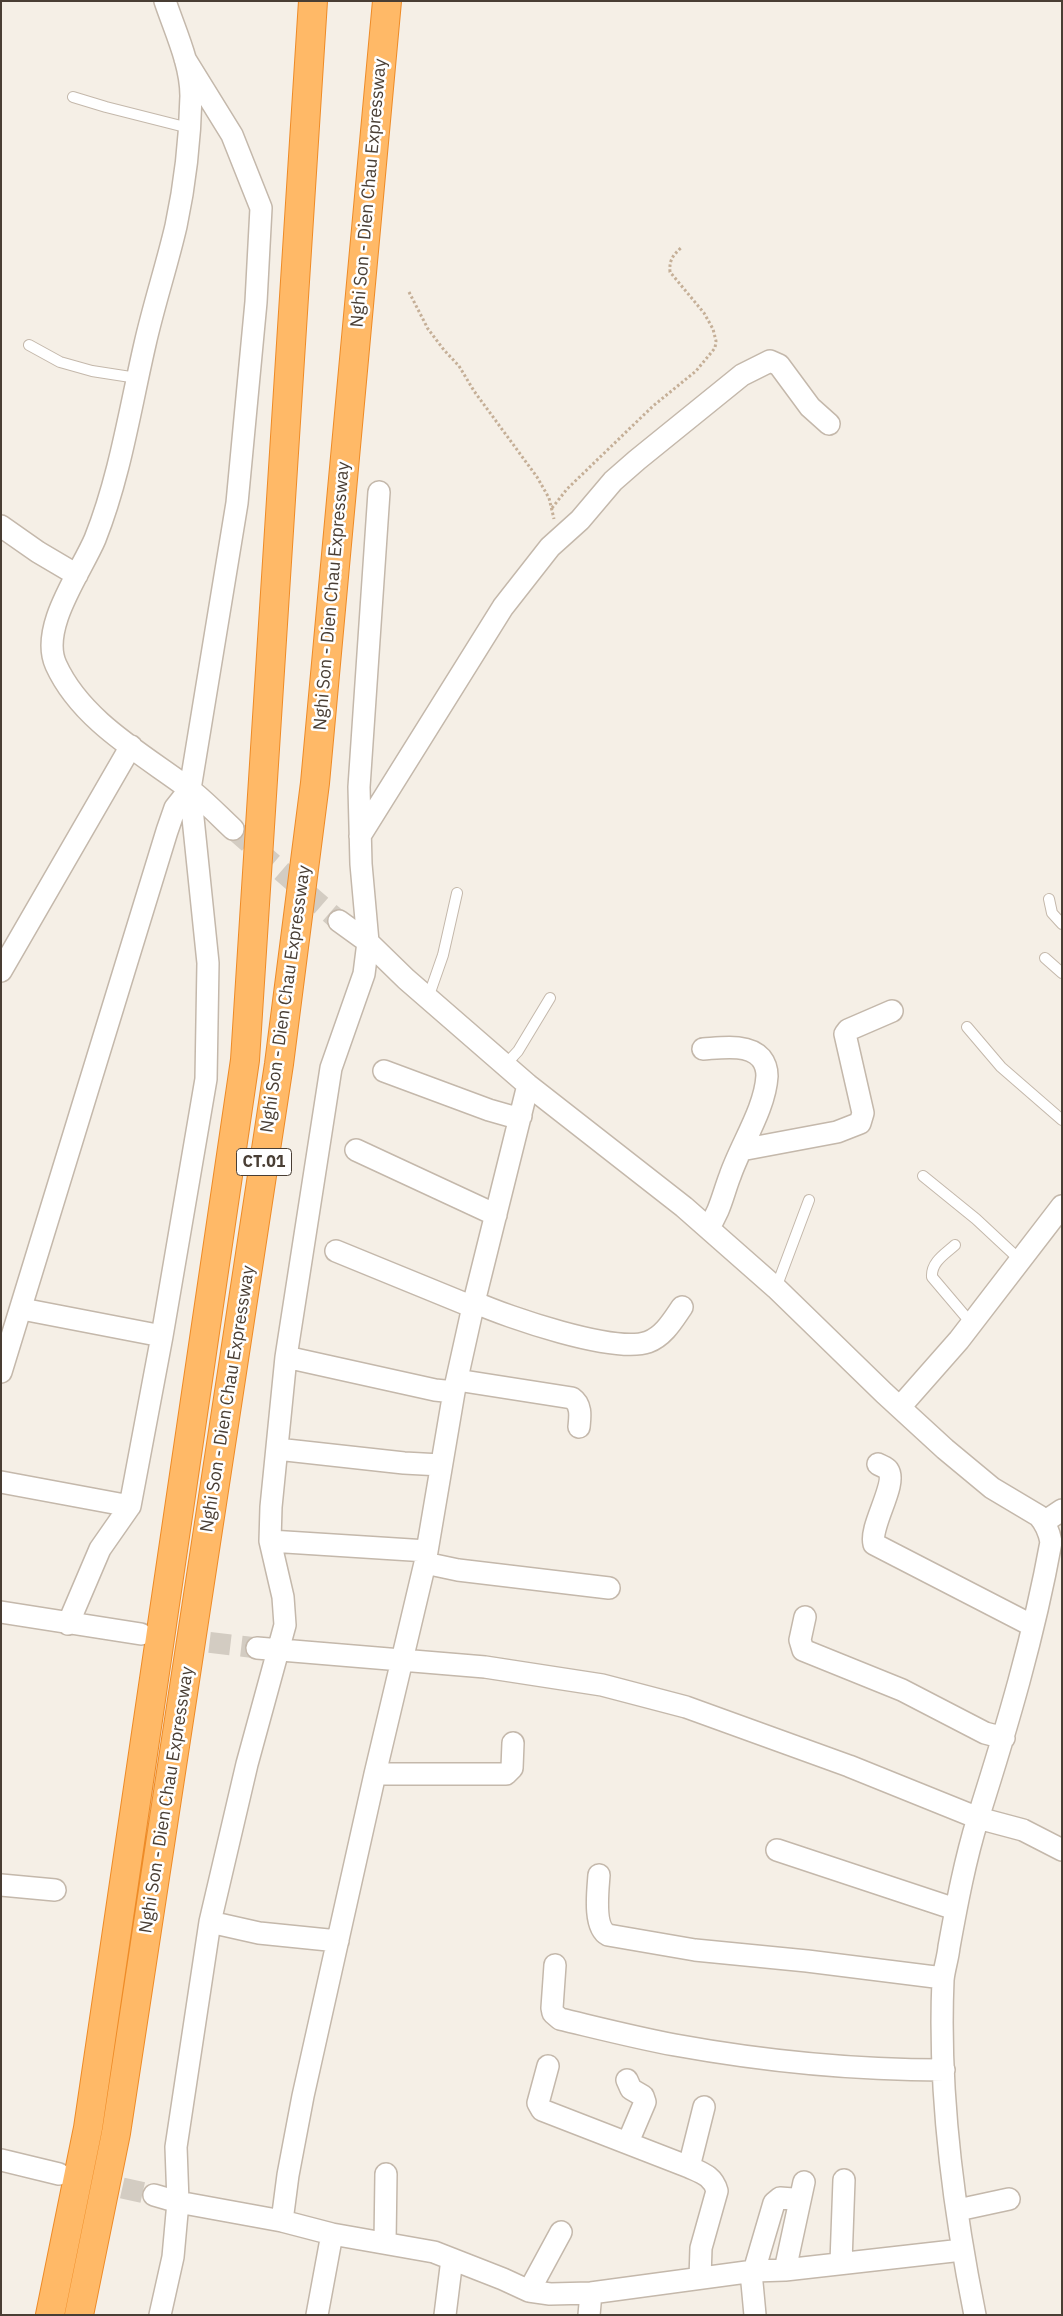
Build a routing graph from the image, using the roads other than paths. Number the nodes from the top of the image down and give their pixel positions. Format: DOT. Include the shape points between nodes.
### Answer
graph roads {
  1 [pos="165,1"];
  2 [pos="313,1"];
  3 [pos="387,1"];
  4 [pos="185,59"];
  5 [pos="73,97"];
  6 [pos="189,128"];
  7 [pos="29,345"];
  8 [pos="137,378"];
  9 [pos="829,424"];
  10 [pos="379,492"];
  11 [pos="1,526"];
  12 [pos="77,575"];
  13 [pos="131,746"];
  14 [pos="190,789"];
  15 [pos="233,829"];
  16 [pos="360,836"];
  17 [pos="457,893"];
  18 [pos="1049,899"];
  19 [pos="339,921"];
  20 [pos="1062,924"];
  21 [pos="368,942"];
  22 [pos="1045,958"];
  23 [pos="1,971"];
  24 [pos="1062,973"];
  25 [pos="428,998"];
  26 [pos="550,998"];
  27 [pos="892,1011"];
  28 [pos="967,1027"];
  29 [pos="703,1049"];
  30 [pos="506,1064"];
  31 [pos="384,1071"];
  32 [pos="528,1085"];
  33 [pos="521,1116"];
  34 [pos="1062,1120"];
  35 [pos="356,1150"];
  36 [pos="741,1150"];
  37 [pos="922,1176"];
  38 [pos="809,1200"];
  39 [pos="1062,1206"];
  40 [pos="496,1215"];
  41 [pos="708,1228"];
  42 [pos="956,1245"];
  43 [pos="336,1250"];
  44 [pos="1020,1260"];
  45 [pos="776,1288"];
  46 [pos="473,1304"];
  47 [pos="682,1307"];
  48 [pos="22,1309"];
  49 [pos="972,1323"];
  50 [pos="162,1336"];
  51 [pos="5,1348"];
  52 [pos="286,1357"];
  53 [pos="1,1372"];
  54 [pos="456,1386"];
  55 [pos="900,1407"];
  56 [pos="579,1428"];
  57 [pos="277,1450"];
  58 [pos="440,1464"];
  59 [pos="878,1464"];
  60 [pos="1,1482"];
  61 [pos="130,1506"];
  62 [pos="1062,1510"];
  63 [pos="1044,1522"];
  64 [pos="270,1541"];
  65 [pos="426,1557"];
  66 [pos="608,1588"];
  67 [pos="1,1612"];
  68 [pos="806,1617"];
  69 [pos="68,1624"];
  70 [pos="1033,1626"];
  71 [pos="141,1634"];
  72 [pos="257,1648"];
  73 [pos="279,1650"];
  74 [pos="402,1660"];
  75 [pos="1004,1738"];
  76 [pos="513,1743"];
  77 [pos="375,1774"];
  78 [pos="978,1818"];
  79 [pos="776,1850"];
  80 [pos="1062,1850"];
  81 [pos="598,1875"];
  82 [pos="1,1885"];
  83 [pos="55,1890"];
  84 [pos="955,1908"];
  85 [pos="210,1922"];
  86 [pos="338,1941"];
  87 [pos="555,1965"];
  88 [pos="943,1978"];
  89 [pos="548,2066"];
  90 [pos="944,2070"];
  91 [pos="627,2080"];
  92 [pos="704,2107"];
  93 [pos="628,2142"];
  94 [pos="1,2160"];
  95 [pos="689,2167"];
  96 [pos="59,2174"];
  97 [pos="386,2174"];
  98 [pos="844,2180"];
  99 [pos="154,2195"];
  100 [pos="1009,2198"];
  101 [pos="178,2202"];
  102 [pos="958,2210"];
  103 [pos="282,2222"];
  104 [pos="561,2232"];
  105 [pos="332,2234"];
  106 [pos="385,2242"];
  107 [pos="962,2250"];
  108 [pos="452,2258"];
  109 [pos="841,2262"];
  110 [pos="785,2270"];
  111 [pos="752,2272"];
  112 [pos="700,2278"];
  113 [pos="529,2291"];
  114 [pos="591,2293"];
  115 [pos="50,2315"];
  116 [pos="79,2315"];
  117 [pos="160,2315"];
  118 [pos="317,2315"];
  119 [pos="445,2315"];
  120 [pos="589,2315"];
  121 [pos="755,2315"];
  122 [pos="975,2315"];
  1 -- 4 [label="street"];
  2 -- 115 [label="highway, Nghi Son - Dien Chau Expressway / CT.01" via="245,1060 88,2128"];
  3 -- 116 [label="highway, Nghi Son - Dien Chau Expressway / CT.01" via="315,783 279,1064 116,2133"];
  4 -- 6 [label="street" via="191,93"];
  4 -- 14 [label="street" via="232,135 261,208 256,302 237,503"];
  5 -- 6 [label="lane"];
  6 -- 8 [label="street" via="176,225"];
  7 -- 8 [label="lane" via="60,362"];
  8 -- 12 [label="street" via="121,455 95,538"];
  9 -- 16 [label="street" via="810,406 779,365 770,361 742,375 612,481 580,520 555,542 503,607"];
  10 -- 16 [label="street" via="360,778"];
  11 -- 12 [label="street"];
  12 -- 13 [label="street" via="55,625 52,647 55,664 79,700 103,725"];
  13 -- 14 [label="street"];
  13 -- 23 [label="street"];
  14 -- 15 [label="street"];
  14 -- 48 [label="street" via="175,808 167,831"];
  14 -- 50 [label="street" via="208,963 206,1079"];
  16 -- 21 [label="street"];
  17 -- 25 [label="lane" via="448,936"];
  18 -- 20 [label="lane" via="1052,913"];
  19 -- 21 [label="street"];
  21 -- 25 [label="street"];
  21 -- 52 [label="street" via="364,974 332,1068"];
  22 -- 24 [label="lane"];
  25 -- 30 [label="street"];
  26 -- 30 [label="lane" via="518,1051"];
  27 -- 36 [label="street" via="845,1034 862,1102 863,1119 860,1123 837,1132"];
  28 -- 34 [label="lane" via="1001,1067"];
  29 -- 36 [label="street" via="753,1051 766,1066 765,1086"];
  30 -- 32 [label="street"];
  31 -- 33 [label="street" via="489,1110"];
  32 -- 33 [label="street"];
  32 -- 41 [label="street"];
  33 -- 40 [label="street"];
  35 -- 40 [label="street"];
  36 -- 41 [label="street" via="716,1217"];
  37 -- 44 [label="lane"];
  38 -- 45 [label="lane"];
  39 -- 44 [label="street"];
  40 -- 46 [label="street"];
  41 -- 45 [label="street"];
  42 -- 49 [label="lane" via="937,1260 932,1268 932,1277"];
  43 -- 46 [label="street"];
  44 -- 49 [label="street"];
  45 -- 55 [label="street"];
  46 -- 47 [label="street" via="593,1340 631,1344 655,1339 668,1328"];
  46 -- 54 [label="street"];
  48 -- 50 [label="street"];
  48 -- 51 [label="street"];
  49 -- 55 [label="street"];
  50 -- 61 [label="street"];
  51 -- 53 [label="street"];
  52 -- 54 [label="street" via="435,1390"];
  52 -- 57 [label="street"];
  54 -- 56 [label="street" via="572,1398 579,1407"];
  54 -- 58 [label="street"];
  55 -- 63 [label="street" via="992,1488"];
  57 -- 58 [label="street"];
  57 -- 64 [label="street"];
  58 -- 65 [label="street"];
  59 -- 70 [label="street" via="890,1475 872,1538 874,1544"];
  60 -- 61 [label="street"];
  61 -- 69 [label="street" via="100,1549"];
  62 -- 63 [label="street"];
  63 -- 70 [label="street" via="1051,1542"];
  64 -- 65 [label="street"];
  64 -- 73 [label="street" via="283,1597 284,1625"];
  65 -- 66 [label="street" via="458,1570"];
  65 -- 74 [label="street"];
  67 -- 69 [label="street"];
  68 -- 75 [label="street" via="800,1640 803,1650 902,1690 985,1733"];
  69 -- 71 [label="street"];
  70 -- 75 [label="street"];
  72 -- 73 [label="street"];
  73 -- 74 [label="street"];
  73 -- 85 [label="street" via="247,1764"];
  74 -- 77 [label="street"];
  74 -- 78 [label="street" via="524,1671 658,1699 849,1766"];
  75 -- 78 [label="street"];
  76 -- 77 [label="street" via="512,1768 506,1774"];
  77 -- 86 [label="street"];
  78 -- 80 [label="street" via="1023,1830"];
  78 -- 84 [label="street"];
  79 -- 84 [label="street"];
  81 -- 88 [label="street" via="598,1919 600,1928 608,1935 695,1950"];
  82 -- 83 [label="street"];
  84 -- 88 [label="street"];
  85 -- 86 [label="street" via="259,1933"];
  85 -- 101 [label="street" via="176,2147"];
  86 -- 103 [label="street" via="288,2175"];
  87 -- 90 [label="street" via="552,2008 560,2020 674,2045 740,2055 898,2070"];
  88 -- 90 [label="street"];
  89 -- 93 [label="street" via="538,2103 540,2108"];
  90 -- 102 [label="street"];
  91 -- 93 [label="street" via="631,2089 644,2096 645,2102"];
  92 -- 95 [label="street"];
  93 -- 95 [label="street"];
  94 -- 96 [label="street"];
  95 -- 112 [label="street" via="709,2176 717,2191 701,2248"];
  97 -- 106 [label="street"];
  98 -- 109 [label="street"];
  99 -- 101 [label="street"];
  100 -- 102 [label="street"];
  101 -- 103 [label="street"];
  101 -- 117 [label="street" via="173,2257"];
  102 -- 107 [label="street"];
  103 -- 105 [label="street"];
  104 -- 113 [label="street"];
  105 -- 106 [label="street"];
  105 -- 118 [label="street"];
  106 -- 108 [label="street"];
  107 -- 109 [label="street"];
  107 -- 122 [label="street"];
  108 -- 113 [label="street"];
  108 -- 119 [label="street"];
  109 -- 110 [label="street"];
  110 -- 111 [label="street"];
  110 -- 111 [label="street" via="798,2190 774,2203"];
  111 -- 112 [label="street"];
  111 -- 121 [label="street"];
  112 -- 114 [label="street"];
  113 -- 114 [label="street" via="566,2295"];
  114 -- 120 [label="street"];
}
